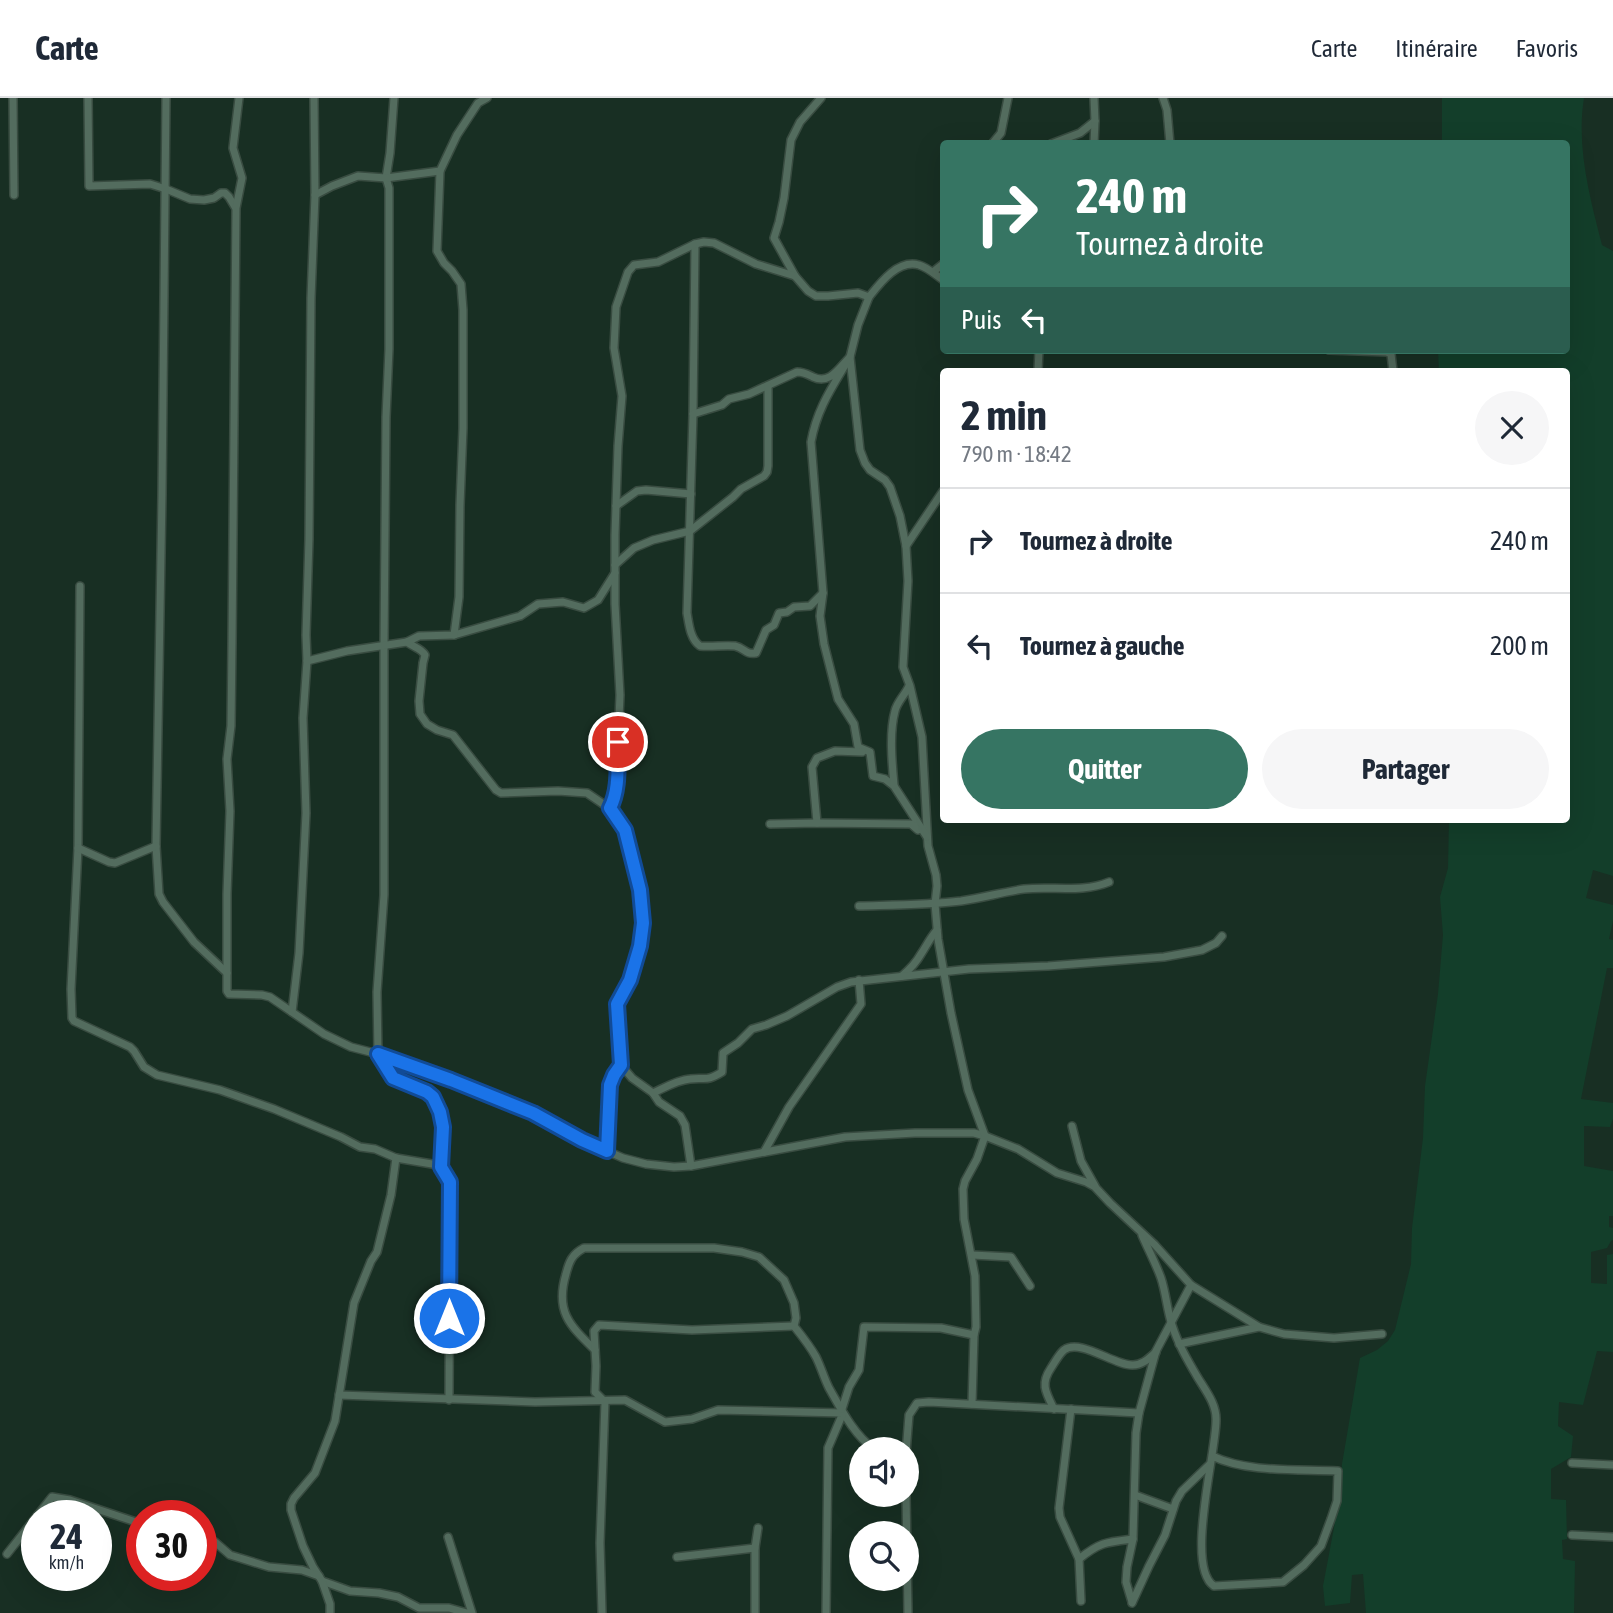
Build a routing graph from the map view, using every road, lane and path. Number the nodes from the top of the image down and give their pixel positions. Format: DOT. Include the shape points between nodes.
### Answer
graph roads {
  1 [pos="13,98"];
  2 [pos="88,98"];
  3 [pos="166,98"];
  4 [pos="239,98"];
  5 [pos="314,98"];
  6 [pos="394,98"];
  7 [pos="488,98"];
  8 [pos="821,98"];
  9 [pos="1008,98"];
  10 [pos="1094,98"];
  11 [pos="1163,98"];
  12 [pos="1095,121"];
  13 [pos="995,140"];
  14 [pos="1062,140"];
  15 [pos="1094,140"];
  16 [pos="1170,140"];
  17 [pos="440,171"];
  18 [pos="386,178"];
  19 [pos="166,189"];
  20 [pos="14,195"];
  21 [pos="315,195"];
  22 [pos="236,208"];
  23 [pos="695,244"];
  24 [pos="940,266"];
  25 [pos="933,272"];
  26 [pos="795,276"];
  27 [pos="940,277"];
  28 [pos="869,297"];
  29 [pos="850,357"];
  30 [pos="768,386"];
  31 [pos="693,414"];
  32 [pos="691,494"];
  33 [pos="940,495"];
  34 [pos="616,506"];
  35 [pos="690,531"];
  36 [pos="906,546"];
  37 [pos="615,569"];
  38 [pos="80,586"];
  39 [pos="823,593"];
  40 [pos="454,635"];
  41 [pos="407,642"];
  42 [pos="384,645"];
  43 [pos="307,661"];
  44 [pos="910,686"];
  45 [pos="870,752"];
  46 [pos="894,786"];
  47 [pos="610,808"];
  48 [pos="817,822"];
  49 [pos="770,824"];
  50 [pos="927,837"];
  51 [pos="156,846"];
  52 [pos="78,848"];
  53 [pos="1110,882"];
  54 [pos="935,904"];
  55 [pos="859,906"];
  56 [pos="937,930"];
  57 [pos="1222,936"];
  58 [pos="944,971"];
  59 [pos="227,973"];
  60 [pos="901,977"];
  61 [pos="859,980"];
  62 [pos="292,1012"];
  63 [pos="378,1054"];
  64 [pos="621,1065"];
  65 [pos="653,1093"];
  66 [pos="1072,1126"];
  67 [pos="985,1136"];
  68 [pos="607,1151"];
  69 [pos="764,1152"];
  70 [pos="396,1158"];
  71 [pos="691,1166"];
  72 [pos="441,1167"];
  73 [pos="1096,1187"];
  74 [pos="1140,1231"];
  75 [pos="972,1255"];
  76 [pos="1191,1285"];
  77 [pos="1030,1286"];
  78 [pos="1171,1323"];
  79 [pos="794,1326"];
  80 [pos="1259,1327"];
  81 [pos="1382,1334"];
  82 [pos="974,1335"];
  83 [pos="1180,1343"];
  84 [pos="595,1350"];
  85 [pos="1157,1351"];
  86 [pos="339,1395"];
  87 [pos="449,1400"];
  88 [pos="605,1402"];
  89 [pos="972,1404"];
  90 [pos="842,1409"];
  91 [pos="1054,1409"];
  92 [pos="1071,1409"];
  93 [pos="1139,1413"];
  94 [pos="862,1437"];
  95 [pos="907,1437"];
  96 [pos="1212,1456"];
  97 [pos="1572,1463"];
  98 [pos="1210,1465"];
  99 [pos="1613,1465"];
  100 [pos="1135,1495"];
  101 [pos="50,1500"];
  102 [pos="70,1500"];
  103 [pos="906,1507"];
  104 [pos="1173,1509"];
  105 [pos="758,1528"];
  106 [pos="1572,1535"];
  107 [pos="21,1536"];
  108 [pos="448,1537"];
  109 [pos="1613,1537"];
  110 [pos="1133,1539"];
  111 [pos="217,1544"];
  112 [pos="755,1548"];
  113 [pos="7,1554"];
  114 [pos="677,1556"];
  115 [pos="1079,1559"];
  116 [pos="321,1578"];
  117 [pos="1081,1601"];
  118 [pos="330,1613"];
  119 [pos="469,1613"];
  120 [pos="602,1613"];
  121 [pos="755,1613"];
  122 [pos="826,1613"];
  123 [pos="908,1613"];
  1 -- 20 [label="street"];
  2 -- 19 [label="street" via="89,186 150,184"];
  3 -- 19 [label="street"];
  4 -- 22 [label="street" via="233,148 242,178"];
  5 -- 21 [label="street"];
  6 -- 18 [label="street"];
  7 -- 17 [label="street" via="478,103"];
  8 -- 26 [label="street" via="791,140 774,238"];
  9 -- 13 [label="street"];
  10 -- 12 [label="street"];
  11 -- 16 [label="street"];
  12 -- 14 [label="street"];
  12 -- 15 [label="street"];
  17 -- 18 [label="street"];
  17 -- 40 [label="street" via="437,251 461,284 464,344 459,597"];
  18 -- 21 [label="street" via="358,176"];
  18 -- 42 [label="street" via="389,349"];
  19 -- 22 [label="street" via="204,200 225,193"];
  19 -- 51 [label="street"];
  21 -- 43 [label="street"];
  22 -- 59 [label="street"];
  23 -- 26 [label="street" via="714,243 756,264"];
  23 -- 31 [label="street"];
  23 -- 34 [label="street" via="658,261 634,265 616,307 614,348 622,396"];
  24 -- 25 [label="street"];
  25 -- 27 [label="street"];
  25 -- 28 [label="street" via="918,264 901,267 886,276"];
  26 -- 28 [label="street" via="816,296 858,293"];
  28 -- 29 [label="street"];
  29 -- 30 [label="street" via="829,379 821,381 797,372"];
  29 -- 36 [label="street" via="860,450 870,470 890,487"];
  29 -- 39 [label="street" via="822,403 811,442"];
  30 -- 31 [label="street"];
  30 -- 35 [label="street" via="767,472"];
  31 -- 32 [label="street"];
  32 -- 34 [label="street" via="637,491"];
  32 -- 35 [label="street"];
  33 -- 36 [label="street"];
  34 -- 37 [label="street"];
  35 -- 37 [label="street" via="634,548"];
  35 -- 39 [label="street" via="687,613 700,646 737,646 756,653 779,613 810,606"];
  36 -- 44 [label="street" via="903,667"];
  37 -- 40 [label="street" via="598,600 584,608 563,602 538,604 520,616"];
  37 -- 47 [label="street" via="620,695 616,789"];
  38 -- 52 [label="street"];
  39 -- 45 [label="street" via="820,616 832,679 854,724 858,747"];
  40 -- 41 [label="street" via="419,636"];
  41 -- 42 [label="street"];
  41 -- 47 [label="street" via="425,655 420,714 427,723 453,736 496,790 587,793"];
  42 -- 43 [label="street"];
  42 -- 63 [label="street" via="384,895"];
  43 -- 62 [label="street" via="302,914"];
  44 -- 46 [label="street" via="895,708"];
  44 -- 50 [label="street" via="922,737"];
  45 -- 46 [label="street" via="873,776"];
  45 -- 48 [label="street" via="835,751 817,758 812,767"];
  46 -- 50 [label="street"];
  47 -- 64 [label="street" via="625,830 643,923 630,980 617,1004"];
  48 -- 49 [label="street"];
  48 -- 50 [label="street" via="911,824"];
  50 -- 54 [label="street" via="936,875"];
  51 -- 52 [label="street" via="115,863"];
  51 -- 59 [label="street" via="163,902 194,942"];
  52 -- 70 [label="street" via="71,989 74,1021 130,1047 144,1067 157,1075 220,1090"];
  53 -- 54 [label="street"];
  54 -- 55 [label="street"];
  54 -- 56 [label="street"];
  56 -- 58 [label="street"];
  56 -- 60 [label="street"];
  57 -- 58 [label="street" via="1202,950 1164,957"];
  58 -- 60 [label="street"];
  58 -- 67 [label="street" via="968,1090"];
  59 -- 62 [label="street" via="229,994 270,997"];
  60 -- 61 [label="street"];
  61 -- 65 [label="street" via="752,1029 723,1053 722,1072 711,1079 689,1079"];
  61 -- 69 [label="street" via="861,1004 789,1107"];
  62 -- 63 [label="street" via="324,1034"];
  63 -- 68 [label="street" via="533,1113"];
  63 -- 72 [label="street" via="393,1078 433,1097 443,1127"];
  64 -- 65 [label="street"];
  64 -- 68 [label="street" via="610,1085"];
  65 -- 71 [label="street" via="685,1125"];
  66 -- 73 [label="street" via="1081,1161"];
  67 -- 69 [label="street" via="845,1137"];
  67 -- 73 [label="street" via="1018,1149 1057,1173"];
  67 -- 75 [label="street" via="963,1189"];
  68 -- 71 [label="street" via="646,1164"];
  69 -- 71 [label="street"];
  70 -- 72 [label="street"];
  70 -- 86 [label="street" via="377,1252 354,1303"];
  72 -- 87 [label="street" via="450,1182"];
  73 -- 74 [label="street"];
  74 -- 76 [label="street"];
  74 -- 78 [label="street" via="1161,1279"];
  75 -- 77 [label="street" via="1011,1257"];
  75 -- 82 [label="street"];
  76 -- 78 [label="street"];
  76 -- 80 [label="street"];
  78 -- 83 [label="street"];
  78 -- 85 [label="street"];
  79 -- 84 [label="street" via="692,1330 599,1325 594,1331"];
  79 -- 84 [label="street" via="794,1303 784,1280 759,1258 714,1248 584,1248 572,1256 560,1298 572,1328"];
  79 -- 90 [label="street"];
  80 -- 81 [label="street" via="1334,1338"];
  80 -- 83 [label="street"];
  82 -- 89 [label="street"];
  82 -- 90 [label="street" via="941,1328 864,1327 859,1370"];
  83 -- 96 [label="street" via="1216,1409"];
  84 -- 88 [label="street" via="596,1392"];
  85 -- 91 [label="street" via="1131,1366 1082,1348 1065,1350 1045,1376 1046,1393"];
  85 -- 93 [label="street"];
  86 -- 87 [label="street"];
  86 -- 116 [label="street" via="335,1421 315,1473 291,1504 303,1546"];
  87 -- 88 [label="street"];
  88 -- 120 [label="street"];
  88 -- 122 [label="street" via="625,1400 665,1422 718,1410 842,1413 828,1448"];
  89 -- 91 [label="street"];
  89 -- 95 [label="street" via="917,1403 909,1415"];
  90 -- 94 [label="street"];
  91 -- 92 [label="street"];
  92 -- 93 [label="street"];
  92 -- 115 [label="street" via="1059,1508"];
  93 -- 100 [label="street"];
  96 -- 98 [label="street"];
  96 -- 98 [label="street" via="1232,1464 1338,1471 1337,1501 1321,1546 1283,1582 1214,1586 1209,1582 1202,1555"];
  97 -- 99 [label="street"];
  98 -- 104 [label="street" via="1182,1491"];
  100 -- 104 [label="street"];
  100 -- 110 [label="street"];
  101 -- 102 [label="street"];
  103 -- 123 [label="street"];
  104 -- 110 [label="street" via="1132,1602 1126,1582"];
  105 -- 112 [label="street"];
  106 -- 109 [label="street"];
  107 -- 113 [label="street"];
  108 -- 119 [label="street"];
  110 -- 115 [label="street" via="1107,1542"];
  111 -- 116 [label="street" via="230,1555"];
  112 -- 114 [label="street"];
  112 -- 121 [label="street"];
  115 -- 117 [label="street"];
  116 -- 118 [label="street"];
  116 -- 119 [label="street" via="339,1588 398,1597 417,1607"];
}
